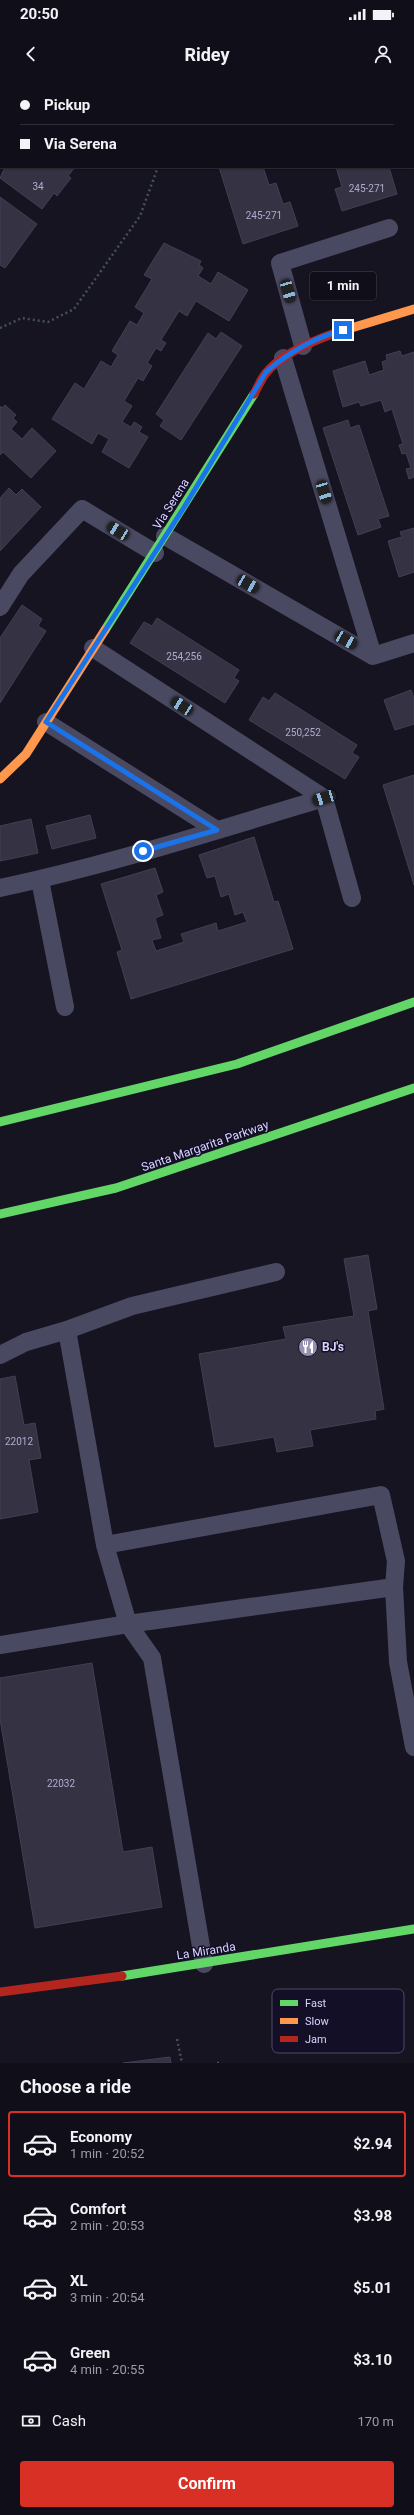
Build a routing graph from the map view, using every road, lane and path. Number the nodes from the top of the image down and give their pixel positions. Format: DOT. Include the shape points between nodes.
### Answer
graph roads {
  1 [pos="158,168"];
  2 [pos="389,228"];
  3 [pos="414,309"];
  4 [pos="0,328"];
  5 [pos="303,346"];
  6 [pos="283,358"];
  7 [pos="165,536"];
  8 [pos="155,553"];
  9 [pos="0,606"];
  10 [pos="414,643"];
  11 [pos="92,648"];
  12 [pos="373,656"];
  13 [pos="46,722"];
  14 [pos="0,779"];
  15 [pos="324,798"];
  16 [pos="217,830"];
  17 [pos="40,880"];
  18 [pos="0,888"];
  19 [pos="352,898"];
  20 [pos="414,1002"];
  21 [pos="66,1007"];
  22 [pos="414,1088"];
  23 [pos="0,1122"];
  24 [pos="0,1214"];
  25 [pos="276,1272"];
  26 [pos="67,1330"];
  27 [pos="0,1355"];
  28 [pos="105,1544"];
  29 [pos="394,1587"];
  30 [pos="128,1624"];
  31 [pos="0,1645"];
  32 [pos="414,1747"];
  33 [pos="414,1929"];
  34 [pos="204,1964"];
  35 [pos="0,1992"];
  36 [pos="177,2039"];
  37 [pos="182,2063"];
  38 [pos="217,2063"];
  39 [pos="221,2063"];
  1 -- 4 [label="path" via="140,216 74,309 48,322 22,318"];
  2 -- 5 [label="lane" via="280,263"];
  3 -- 5 [label="street, Via Serena" via="329,334"];
  5 -- 6 [label="street, Via Serena"];
  6 -- 7 [label="street, Via Serena" via="266,372"];
  6 -- 12 [label="lane"];
  7 -- 8 [label="street, Via Serena"];
  7 -- 12 [label="lane"];
  8 -- 9 [label="lane" via="82,509 21,574"];
  8 -- 11 [label="street, Via Serena"];
  10 -- 12 [label="lane"];
  11 -- 13 [label="street, Via Serena"];
  11 -- 15 [label="lane"];
  13 -- 14 [label="street, Via Serena" via="26,754"];
  13 -- 16 [label="lane"];
  15 -- 16 [label="lane"];
  15 -- 19 [label="lane"];
  16 -- 17 [label="lane"];
  17 -- 18 [label="lane"];
  17 -- 21 [label="lane"];
  20 -- 23 [label="street" via="237,1064"];
  22 -- 24 [label="street, Santa Margarita Parkway" via="116,1188"];
  25 -- 26 [label="lane" via="132,1306"];
  26 -- 27 [label="lane" via="26,1342"];
  26 -- 28 [label="lane"];
  28 -- 29 [label="lane" via="381,1495 396,1561"];
  28 -- 30 [label="lane"];
  29 -- 30 [label="lane"];
  29 -- 32 [label="lane" via="398,1662"];
  30 -- 31 [label="lane"];
  30 -- 34 [label="lane" via="152,1658"];
  33 -- 34 [label="street, La Miranda"];
  34 -- 35 [label="street, La Miranda"];
  36 -- 37 [label="path"];
  38 -- 39 [label="path"];
}
